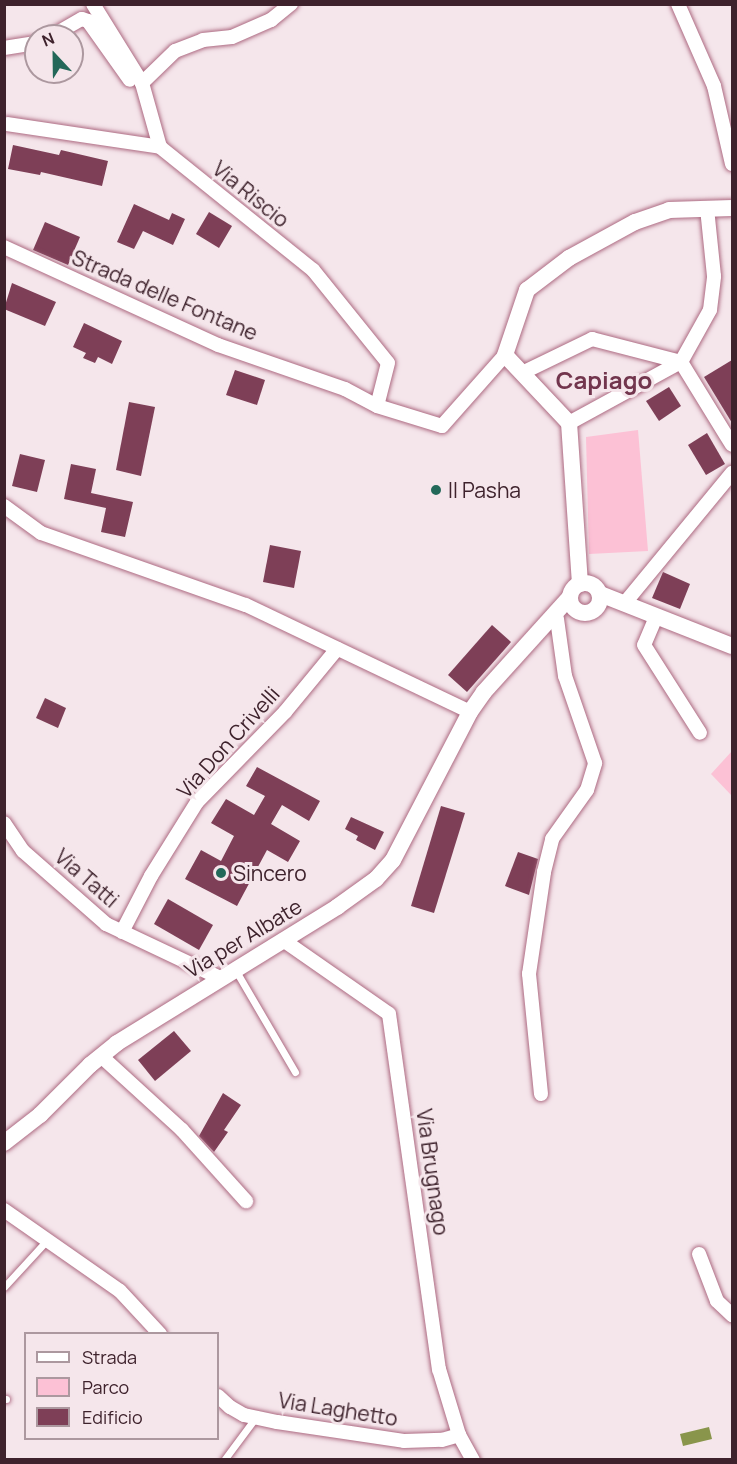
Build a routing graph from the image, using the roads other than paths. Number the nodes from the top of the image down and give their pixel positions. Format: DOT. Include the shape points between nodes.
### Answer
graph roads {
  1 [pos="93,4"];
  2 [pos="291,4"];
  3 [pos="678,4"];
  4 [pos="73,24"];
  5 [pos="24,45"];
  6 [pos="4,48"];
  7 [pos="142,83"];
  8 [pos="152,118"];
  9 [pos="7,124"];
  10 [pos="160,147"];
  11 [pos="732,164"];
  12 [pos="706,208"];
  13 [pos="732,208"];
  14 [pos="4,248"];
  15 [pos="505,355"];
  16 [pos="681,362"];
  17 [pos="522,372"];
  18 [pos="377,406"];
  19 [pos="569,423"];
  20 [pos="732,445"];
  21 [pos="732,474"];
  22 [pos="4,506"];
  23 [pos="580,584"];
  24 [pos="598,601"];
  25 [pos="573,605"];
  26 [pos="628,606"];
  27 [pos="656,617"];
  28 [pos="553,620"];
  29 [pos="732,646"];
  30 [pos="337,649"];
  31 [pos="470,712"];
  32 [pos="700,733"];
  33 [pos="4,823"];
  34 [pos="122,932"];
  35 [pos="283,940"];
  36 [pos="228,974"];
  37 [pos="101,1056"];
  38 [pos="295,1072"];
  39 [pos="541,1094"];
  40 [pos="4,1143"];
  41 [pos="246,1202"];
  42 [pos="4,1210"];
  43 [pos="47,1240"];
  44 [pos="699,1254"];
  45 [pos="4,1287"];
  46 [pos="732,1315"];
  47 [pos="158,1332"];
  48 [pos="219,1397"];
  49 [pos="256,1417"];
  50 [pos="459,1435"];
  51 [pos="224,1460"];
  52 [pos="473,1460"];
  1 -- 7 [label="street"];
  2 -- 7 [label="street" via="271,20 232,37 203,40 175,51"];
  3 -- 11 [label="street" via="714,86"];
  4 -- 8 [label="street" via="82,19 88,21"];
  5 -- 6 [label="street"];
  7 -- 8 [label="street"];
  8 -- 10 [label="street"];
  9 -- 10 [label="street"];
  10 -- 18 [label="street, Via Riscio" via="313,270 388,363"];
  12 -- 13 [label="street"];
  12 -- 15 [label="street" via="669,210 635,222 569,258 527,290"];
  12 -- 16 [label="street" via="714,276 710,310"];
  14 -- 18 [label="street, Strada delle Fontane" via="218,345 345,389"];
  15 -- 17 [label="street"];
  15 -- 18 [label="street, Strada delle Fontane" via="442,426"];
  16 -- 17 [label="street" via="592,339"];
  16 -- 19 [label="street"];
  16 -- 20 [label="street"];
  17 -- 19 [label="street"];
  19 -- 23 [label="street"];
  21 -- 26 [label="street"];
  22 -- 30 [label="street" via="41,533 246,605"];
  23 -- 24 [label="street" via="594,586"];
  23 -- 25 [label="street" via="573,589"];
  24 -- 25 [label="street" via="587,614"];
  24 -- 26 [label="street"];
  25 -- 28 [label="street, Via per Albate"];
  26 -- 27 [label="street"];
  27 -- 29 [label="street"];
  27 -- 32 [label="street" via="644,645"];
  28 -- 31 [label="street, Via per Albate" via="484,692"];
  28 -- 39 [label="street" via="565,676 595,763 587,790 552,839 544,872 529,974"];
  30 -- 31 [label="street"];
  30 -- 34 [label="street, Via Don Crivelli" via="285,711 197,802"];
  31 -- 35 [label="street, Via per Albate" via="393,860 365,888"];
  33 -- 34 [label="street, Via Tatti" via="23,851 106,924"];
  34 -- 36 [label="street, Via Tatti"];
  35 -- 36 [label="street, Via per Albate"];
  35 -- 50 [label="street, Via Brugnago" via="389,1014 439,1369"];
  36 -- 37 [label="street, Via per Albate" via="154,1018"];
  36 -- 38 [label="lane"];
  37 -- 40 [label="street, Via per Albate" via="40,1115"];
  37 -- 41 [label="street" via="182,1130"];
  42 -- 43 [label="street"];
  43 -- 45 [label="lane"];
  43 -- 47 [label="street" via="120,1290"];
  44 -- 46 [label="street" via="717,1301"];
  48 -- 49 [label="street, Via Laghetto" via="244,1415"];
  49 -- 50 [label="street, Via Laghetto" via="404,1440 442,1440"];
  49 -- 51 [label="lane"];
  50 -- 52 [label="street, Via Brugnago"];
}
